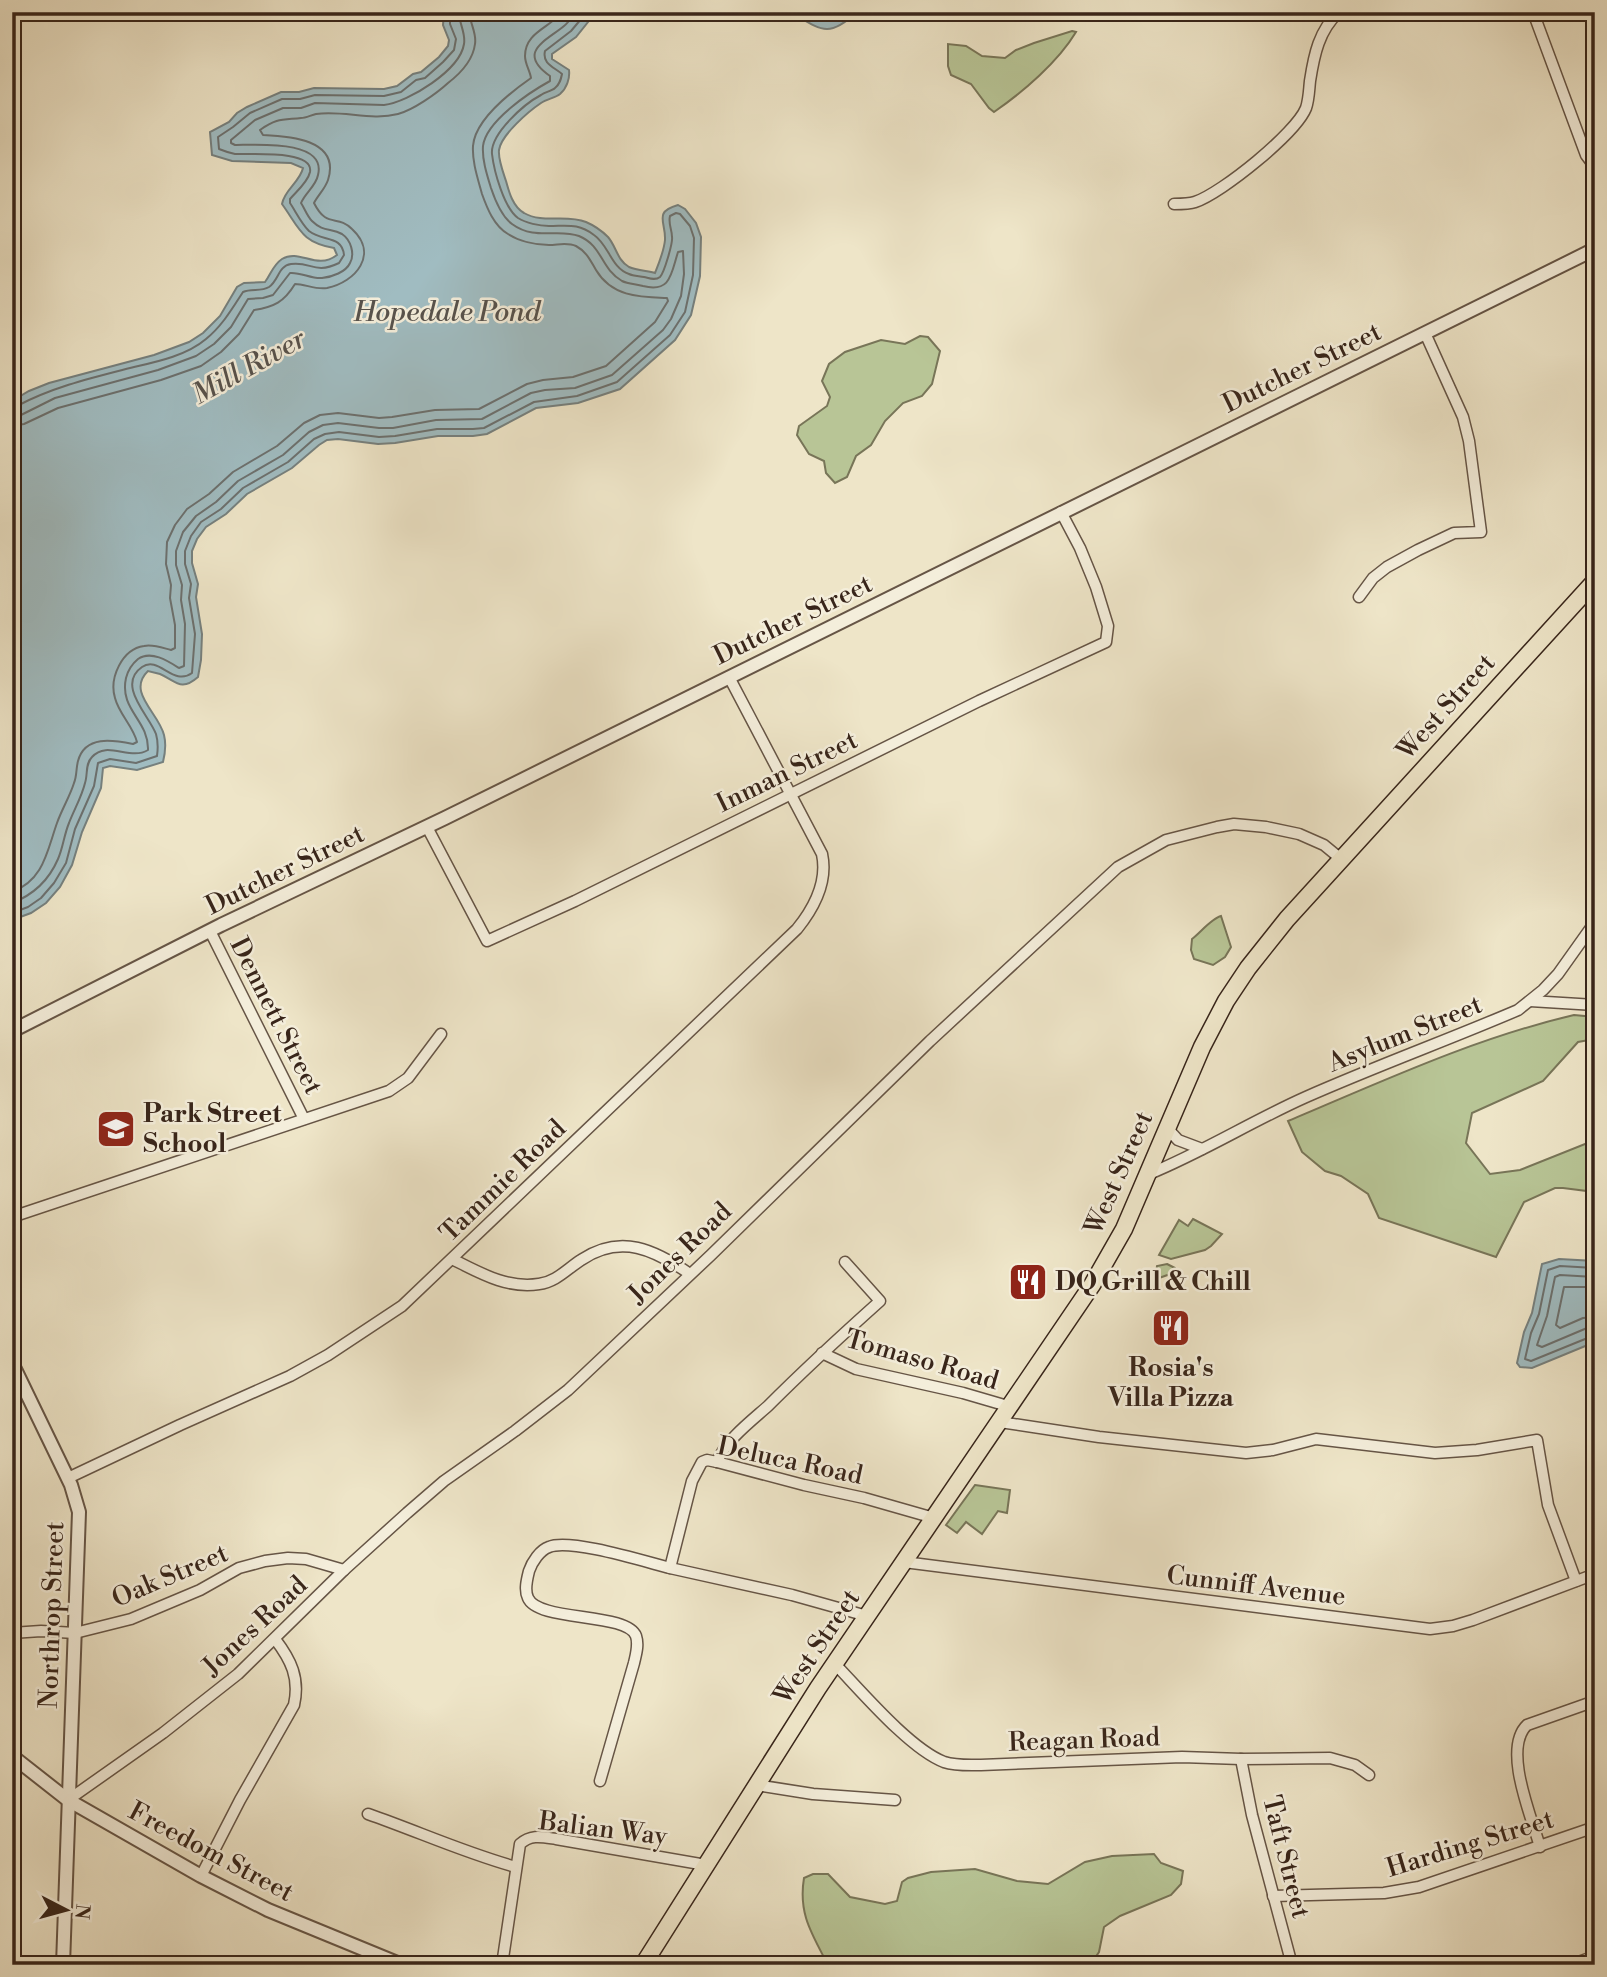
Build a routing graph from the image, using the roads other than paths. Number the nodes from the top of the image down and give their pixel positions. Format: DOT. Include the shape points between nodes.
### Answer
graph roads {
  1 [pos="1339,12"];
  2 [pos="1532,12"];
  3 [pos="1595,167"];
  4 [pos="1174,204"];
  5 [pos="1595,249"];
  6 [pos="1425,332"];
  7 [pos="1062,512"];
  8 [pos="1595,581"];
  9 [pos="1359,597"];
  10 [pos="729,677"];
  11 [pos="790,795"];
  12 [pos="427,827"];
  13 [pos="1341,859"];
  14 [pos="1595,922"];
  15 [pos="210,931"];
  16 [pos="1530,1001"];
  17 [pos="1595,1004"];
  18 [pos="12,1031"];
  19 [pos="442,1034"];
  20 [pos="304,1119"];
  21 [pos="1167,1128"];
  22 [pos="1202,1149"];
  23 [pos="1149,1174"];
  24 [pos="12,1217"];
  25 [pos="452,1259"];
  26 [pos="845,1262"];
  27 [pos="690,1274"];
  28 [pos="822,1353"];
  29 [pos="12,1363"];
  30 [pos="1011,1406"];
  31 [pos="1000,1422"];
  32 [pos="717,1462"];
  33 [pos="68,1479"];
  34 [pos="934,1518"];
  35 [pos="904,1562"];
  36 [pos="670,1568"];
  37 [pos="344,1570"];
  38 [pos="1595,1574"];
  39 [pos="1576,1581"];
  40 [pos="867,1616"];
  41 [pos="12,1633"];
  42 [pos="75,1633"];
  43 [pos="275,1639"];
  44 [pos="835,1664"];
  45 [pos="1595,1701"];
  46 [pos="12,1756"];
  47 [pos="1241,1759"];
  48 [pos="1369,1775"];
  49 [pos="600,1781"];
  50 [pos="756,1785"];
  51 [pos="68,1800"];
  52 [pos="895,1800"];
  53 [pos="368,1814"];
  54 [pos="1595,1827"];
  55 [pos="1540,1847"];
  56 [pos="706,1865"];
  57 [pos="516,1867"];
  58 [pos="201,1876"];
  59 [pos="1273,1896"];
  60 [pos="1595,1956"];
  61 [pos="63,1965"];
  62 [pos="402,1965"];
  63 [pos="502,1965"];
  64 [pos="643,1965"];
  65 [pos="1292,1965"];
  66 [pos="1570,1965"];
  1 -- 4 [label="street" via="1325,27 1307,105 1293,128 1223,185 1194,202"];
  2 -- 3 [label="street"];
  5 -- 6 [label="street, Dutcher Street"];
  6 -- 7 [label="street, Dutcher Street"];
  6 -- 9 [label="street" via="1463,417 1481,531 1454,533 1418,550 1373,578"];
  7 -- 10 [label="street, Dutcher Street"];
  7 -- 11 [label="street, Inman Street" via="1096,587 1108,626 1106,642"];
  8 -- 13 [label="main road, West Street"];
  10 -- 11 [label="street, Tammie Road"];
  10 -- 12 [label="street, Dutcher Street"];
  11 -- 12 [label="street, Inman Street" via="487,941"];
  11 -- 25 [label="street, Tammie Road" via="823,859 820,891 805,919"];
  12 -- 15 [label="street, Dutcher Street"];
  13 -- 21 [label="main road, West Street" via="1287,919 1226,1001"];
  13 -- 27 [label="street, Jones Road" via="1299,834 1234,824 1166,840 1118,867"];
  14 -- 16 [label="street, Asylum Street" via="1558,974"];
  15 -- 18 [label="street, Dutcher Street"];
  15 -- 20 [label="street, Dennett Street"];
  16 -- 17 [label="street"];
  16 -- 22 [label="street, Asylum Street" via="1518,1010 1304,1098"];
  19 -- 20 [label="street" via="396,1087"];
  20 -- 24 [label="street"];
  21 -- 22 [label="street" via="1178,1140"];
  21 -- 23 [label="main road, West Street"];
  22 -- 23 [label="street, Asylum Street"];
  23 -- 30 [label="main road, West Street" via="1092,1285"];
  25 -- 27 [label="street" via="503,1282 530,1285 555,1279 592,1253 630,1246 656,1253"];
  25 -- 33 [label="street, Tammie Road" via="396,1310 309,1365"];
  26 -- 28 [label="street, Tomaso Road" via="880,1301"];
  27 -- 37 [label="street, Jones Road" via="568,1390 444,1481"];
  28 -- 30 [label="street, Tomaso Road" via="856,1369"];
  28 -- 32 [label="street, Tomaso Road" via="721,1452"];
  29 -- 33 [label="street, Northrop Street"];
  30 -- 31 [label="main road, West Street"];
  31 -- 34 [label="main road, West Street"];
  31 -- 39 [label="street" via="1246,1453 1316,1439 1435,1454 1537,1440 1548,1504"];
  32 -- 34 [label="street, Deluca Road"];
  32 -- 36 [label="street, Deluca Road" via="702,1462 692,1481"];
  33 -- 42 [label="street, Northrop Street" via="79,1519"];
  34 -- 35 [label="main road, West Street"];
  35 -- 39 [label="street, Cunniff Avenue" via="1430,1629 1473,1620"];
  35 -- 40 [label="main road, West Street"];
  36 -- 40 [label="street"];
  36 -- 49 [label="street" via="562,1545 545,1548 531,1564 526,1586 532,1603 541,1609 627,1628 637,1637"];
  37 -- 42 [label="street, Oak Street" via="306,1559 265,1561 239,1568 131,1619"];
  37 -- 43 [label="street, Jones Road"];
  38 -- 39 [label="street, Cunniff Avenue"];
  40 -- 44 [label="main road, West Street"];
  41 -- 42 [label="street, Oak Street"];
  42 -- 51 [label="street, Northrop Street"];
  43 -- 51 [label="street, Jones Road" via="163,1733"];
  43 -- 58 [label="street" via="296,1678 294,1705"];
  44 -- 47 [label="street, Reagan Road" via="904,1734 945,1762"];
  44 -- 50 [label="main road, West Street"];
  45 -- 55 [label="street" via="1521,1730 1520,1780"];
  46 -- 51 [label="street, Freedom Street"];
  47 -- 48 [label="street, Reagan Road" via="1330,1758 1355,1765"];
  47 -- 59 [label="street, Taft Street"];
  50 -- 52 [label="street"];
  50 -- 56 [label="main road, West Street"];
  51 -- 58 [label="street, Freedom Street"];
  51 -- 61 [label="street, Northrop Street"];
  53 -- 57 [label="street"];
  54 -- 55 [label="street, Harding Street"];
  55 -- 59 [label="street, Harding Street" via="1384,1894"];
  56 -- 57 [label="street, Balian Way" via="534,1836 520,1844"];
  56 -- 64 [label="main road, West Street"];
  57 -- 63 [label="street"];
  58 -- 62 [label="street, Freedom Street" via="268,1910"];
  59 -- 65 [label="street, Taft Street"];
  60 -- 66 [label="street"];
}
